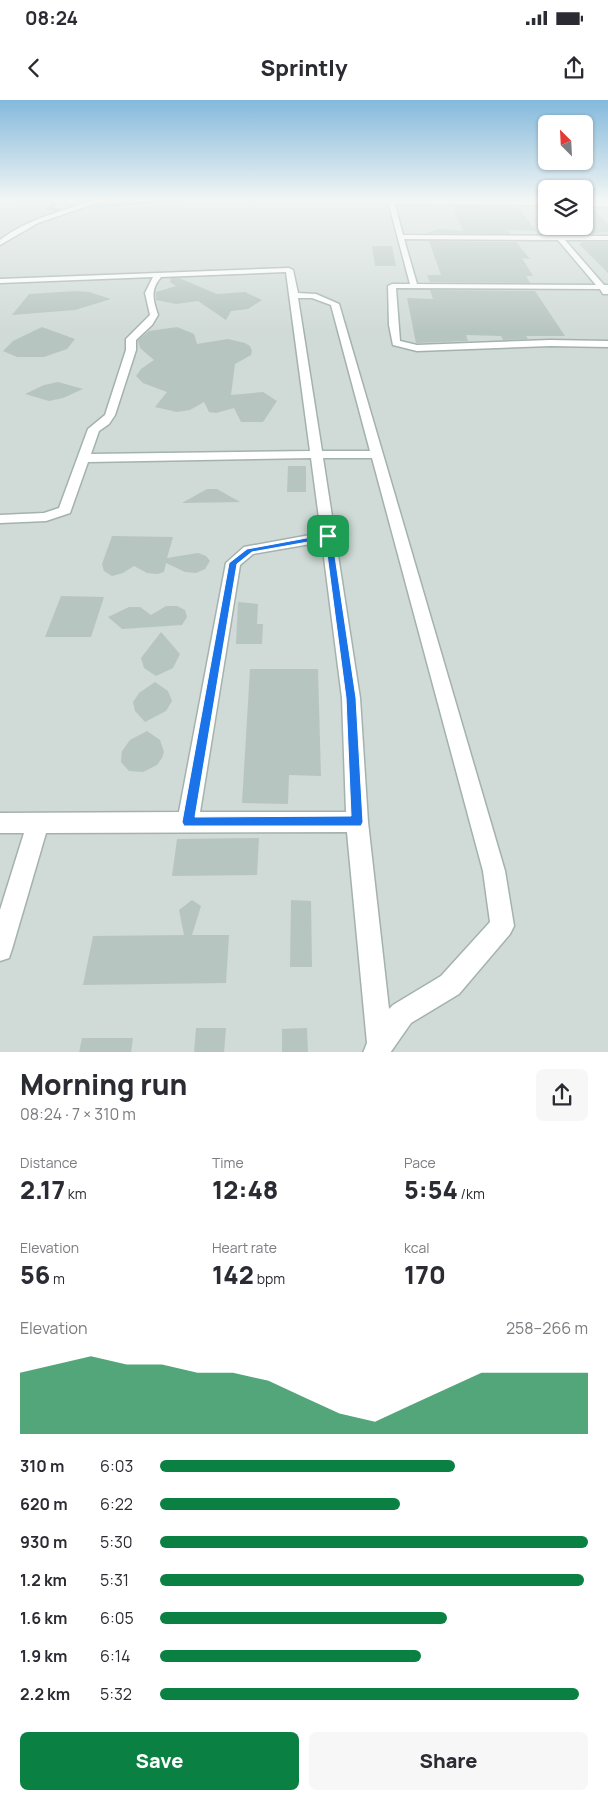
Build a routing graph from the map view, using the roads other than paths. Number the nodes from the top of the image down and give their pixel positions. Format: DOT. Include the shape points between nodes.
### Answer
graph roads {
  1 [pos="402,243"];
  2 [pos="565,243"];
  3 [pos="159,275"];
  4 [pos="0,281"];
  5 [pos="414,286"];
  6 [pos="606,290"];
  7 [pos="294,295"];
  8 [pos="608,344"];
  9 [pos="377,454"];
  10 [pos="317,455"];
  11 [pos="84,458"];
  12 [pos="0,519"];
  13 [pos="328,536"];
  14 [pos="38,822"];
  15 [pos="188,822"];
  16 [pos="357,822"];
  17 [pos="0,824"];
  18 [pos="0,949"];
  19 [pos="378,1048"];
  1 -- 5 [label="street"];
  2 -- 6 [label="street"];
  3 -- 4 [label="street"];
  3 -- 7 [label="street" via="289,270"];
  3 -- 11 [label="street" via="150,284 148,292 154,316 131,339 110,415 94,429"];
  5 -- 6 [label="street"];
  5 -- 8 [label="street" via="392,286 392,325 396,343 417,348"];
  7 -- 9 [label="street" via="313,296 335,304"];
  7 -- 10 [label="street"];
  9 -- 10 [label="street"];
  9 -- 19 [label="street" via="494,871 502,926 450,984 402,1014"];
  10 -- 11 [label="street"];
  10 -- 13 [label="street"];
  11 -- 12 [label="street" via="65,510 46,518"];
  13 -- 15 [label="street" via="249,550 233,563"];
  13 -- 16 [label="street" via="351,698"];
  14 -- 15 [label="street"];
  14 -- 17 [label="street"];
  14 -- 18 [label="street"];
  15 -- 16 [label="street"];
  16 -- 19 [label="street"];
}
